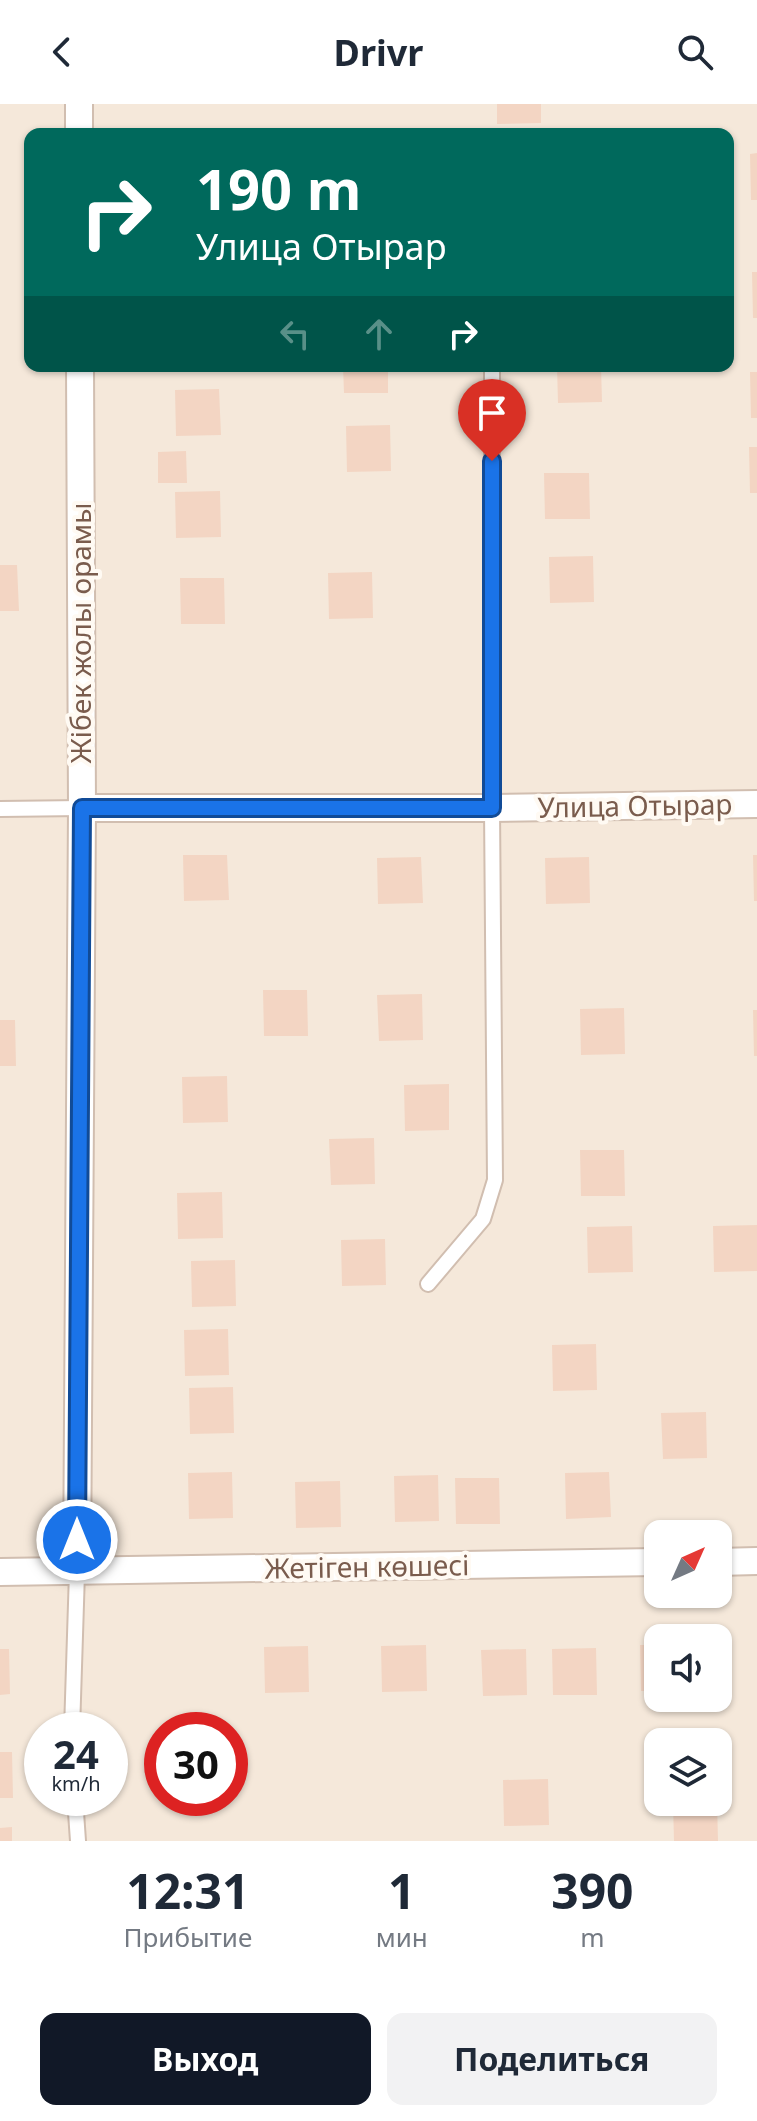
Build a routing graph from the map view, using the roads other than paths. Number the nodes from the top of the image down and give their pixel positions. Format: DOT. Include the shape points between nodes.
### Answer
graph roads {
  1 [pos="79,104"];
  2 [pos="79,128"];
  3 [pos="80,372"];
  4 [pos="492,372"];
  5 [pos="757,804"];
  6 [pos="82,808"];
  7 [pos="492,808"];
  8 [pos="0,809"];
  9 [pos="428,1284"];
  10 [pos="757,1561"];
  11 [pos="644,1562"];
  12 [pos="732,1562"];
  13 [pos="0,1572"];
  14 [pos="77,1572"];
  15 [pos="73,1712"];
  16 [pos="76,1816"];
  17 [pos="78,1841"];
  1 -- 2 [label="street"];
  3 -- 6 [label="street, Жібек жолы орамы"];
  4 -- 7 [label="lane"];
  5 -- 7 [label="street, Улица Отырар"];
  6 -- 7 [label="street, Улица Отырар"];
  6 -- 8 [label="lane"];
  6 -- 14 [label="street, Жібек жолы орамы"];
  7 -- 9 [label="lane" via="495,1180 483,1219"];
  10 -- 12 [label="street"];
  11 -- 14 [label="street, Жетіген көшесі"];
  13 -- 14 [label="street, Жетіген көшесі"];
  14 -- 15 [label="lane"];
  16 -- 17 [label="lane"];
}
